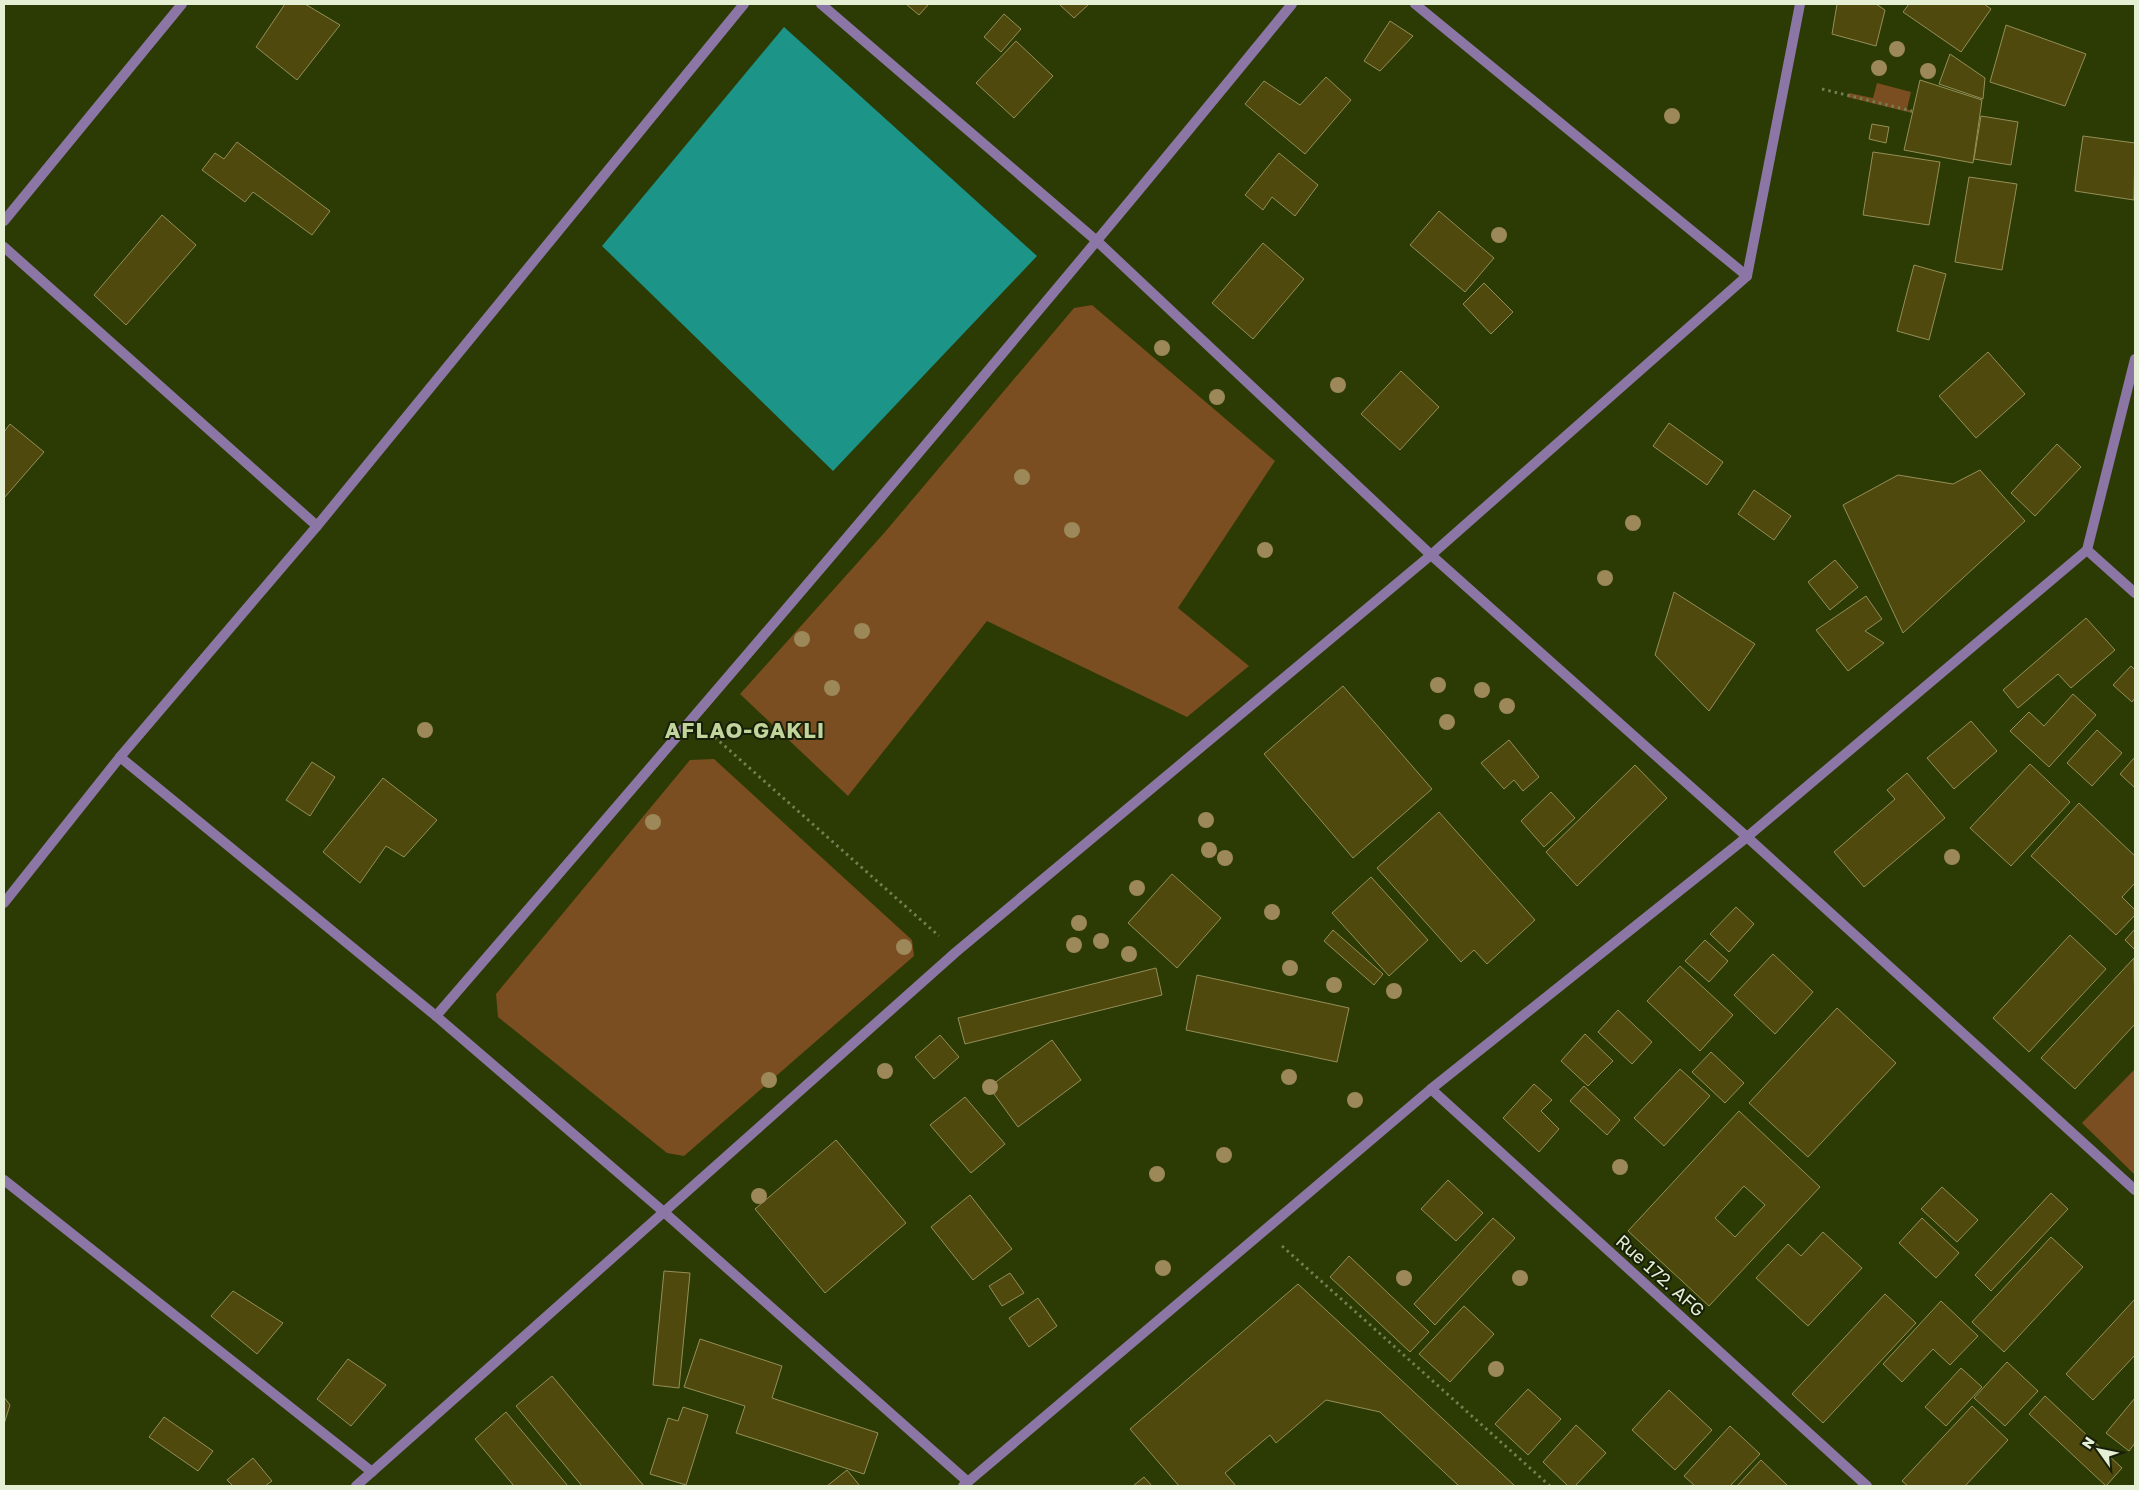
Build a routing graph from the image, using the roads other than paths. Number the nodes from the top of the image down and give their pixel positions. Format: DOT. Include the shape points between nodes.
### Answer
graph roads {
  1 [pos="182,4"];
  2 [pos="744,4"];
  3 [pos="821,4"];
  4 [pos="1292,4"];
  5 [pos="1415,4"];
  6 [pos="1800,4"];
  7 [pos="4,221"];
  8 [pos="1098,242"];
  9 [pos="4,247"];
  10 [pos="1748,276"];
  11 [pos="2135,359"];
  12 [pos="317,526"];
  13 [pos="2087,550"];
  14 [pos="1431,555"];
  15 [pos="2135,593"];
  16 [pos="120,757"];
  17 [pos="1747,837"];
  18 [pos="4,903"];
  19 [pos="436,1016"];
  20 [pos="1430,1089"];
  21 [pos="4,1180"];
  22 [pos="2135,1190"];
  23 [pos="665,1213"];
  24 [pos="372,1472"];
  25 [pos="965,1484"];
  26 [pos="356,1486"];
  27 [pos="1867,1486"];
  1 -- 7 [label="street"];
  2 -- 12 [label="street"];
  3 -- 8 [label="street"];
  4 -- 8 [label="street"];
  5 -- 10 [label="street"];
  6 -- 10 [label="street"];
  8 -- 14 [label="street"];
  8 -- 19 [label="street"];
  9 -- 12 [label="street"];
  10 -- 14 [label="street"];
  11 -- 13 [label="street"];
  12 -- 16 [label="street"];
  13 -- 15 [label="street"];
  13 -- 17 [label="street"];
  14 -- 17 [label="street"];
  14 -- 23 [label="street" via="956,952"];
  16 -- 18 [label="street"];
  16 -- 19 [label="street"];
  17 -- 20 [label="street"];
  17 -- 22 [label="street"];
  19 -- 23 [label="street"];
  20 -- 25 [label="street"];
  20 -- 27 [label="street, Rue 172. AFG"];
  21 -- 24 [label="street"];
  23 -- 24 [label="street"];
  23 -- 25 [label="street"];
  24 -- 26 [label="street"];
}
